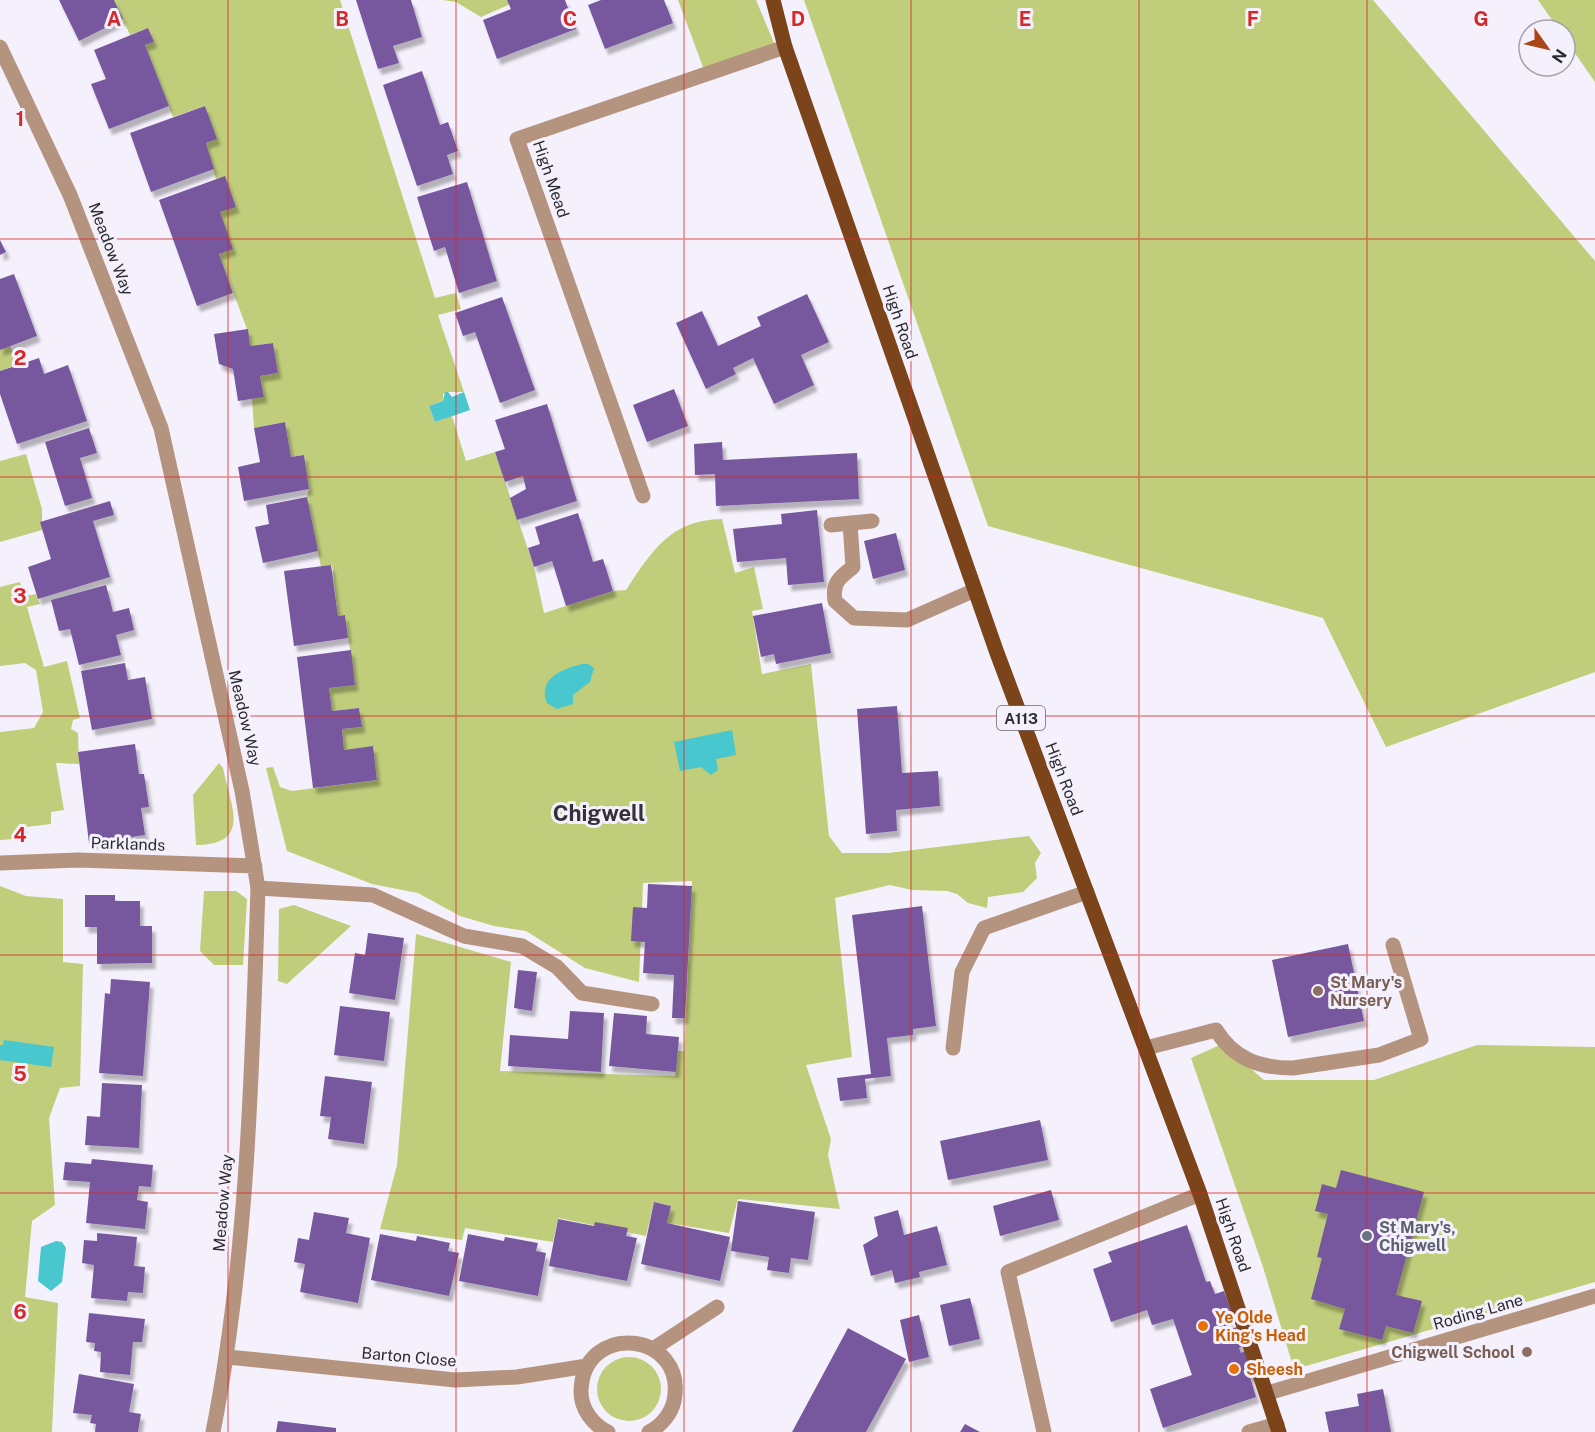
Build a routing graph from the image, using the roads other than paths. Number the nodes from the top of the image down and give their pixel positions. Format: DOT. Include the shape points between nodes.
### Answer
graph roads {
  1 [pos="773,0"];
  2 [pos="0,47"];
  3 [pos="785,47"];
  4 [pos="643,496"];
  5 [pos="872,521"];
  6 [pos="850,523"];
  7 [pos="831,525"];
  8 [pos="975,590"];
  9 [pos="0,863"];
  10 [pos="255,866"];
  11 [pos="258,888"];
  12 [pos="1087,892"];
  13 [pos="1393,945"];
  14 [pos="652,1004"];
  15 [pos="953,1048"];
  16 [pos="1146,1048"];
  17 [pos="1200,1194"];
  18 [pos="1595,1296"];
  19 [pos="717,1307"];
  20 [pos="653,1349"];
  21 [pos="228,1357"];
  22 [pos="587,1366"];
  23 [pos="1268,1393"];
  24 [pos="1278,1428"];
  25 [pos="213,1432"];
  26 [pos="608,1432"];
  27 [pos="649,1432"];
  28 [pos="1044,1432"];
  29 [pos="1249,1432"];
  1 -- 3 [label="main road, High Road / A113"];
  2 -- 10 [label="street, Meadow Way" via="70,195 161,428 242,791"];
  3 -- 4 [label="street, High Mead" via="518,140"];
  3 -- 8 [label="main road, High Road / A113"];
  5 -- 6 [label="street"];
  6 -- 7 [label="street"];
  6 -- 8 [label="street" via="854,567 833,588 835,601 854,618 907,620"];
  8 -- 12 [label="main road, High Road / A113"];
  9 -- 10 [label="street, Parklands" via="78,860"];
  10 -- 11 [label="street, Meadow Way"];
  11 -- 14 [label="street" via="373,895 464,936 522,946 557,967 582,993"];
  11 -- 21 [label="street, Meadow Way" via="251,1096"];
  12 -- 15 [label="street" via="984,928 962,972"];
  12 -- 16 [label="main road, High Road / A113"];
  13 -- 16 [label="street" via="1421,1039 1379,1055 1293,1068 1238,1056 1216,1030"];
  16 -- 17 [label="main road, High Road / A113"];
  17 -- 23 [label="main road, High Road / A113"];
  17 -- 28 [label="street" via="1008,1272"];
  18 -- 23 [label="street, Roding Lane"];
  19 -- 20 [label="street"];
  20 -- 22 [label="street" via="623,1342 609,1346"];
  20 -- 27 [label="street" via="666,1359 674,1374 676,1390 665,1420"];
  21 -- 22 [label="street, Barton Close" via="455,1380 517,1377"];
  21 -- 25 [label="street, Meadow Way"];
  22 -- 26 [label="street" via="581,1395 585,1409 593,1422"];
  23 -- 24 [label="main road, High Road / A113"];
  24 -- 29 [label="street"];
}
